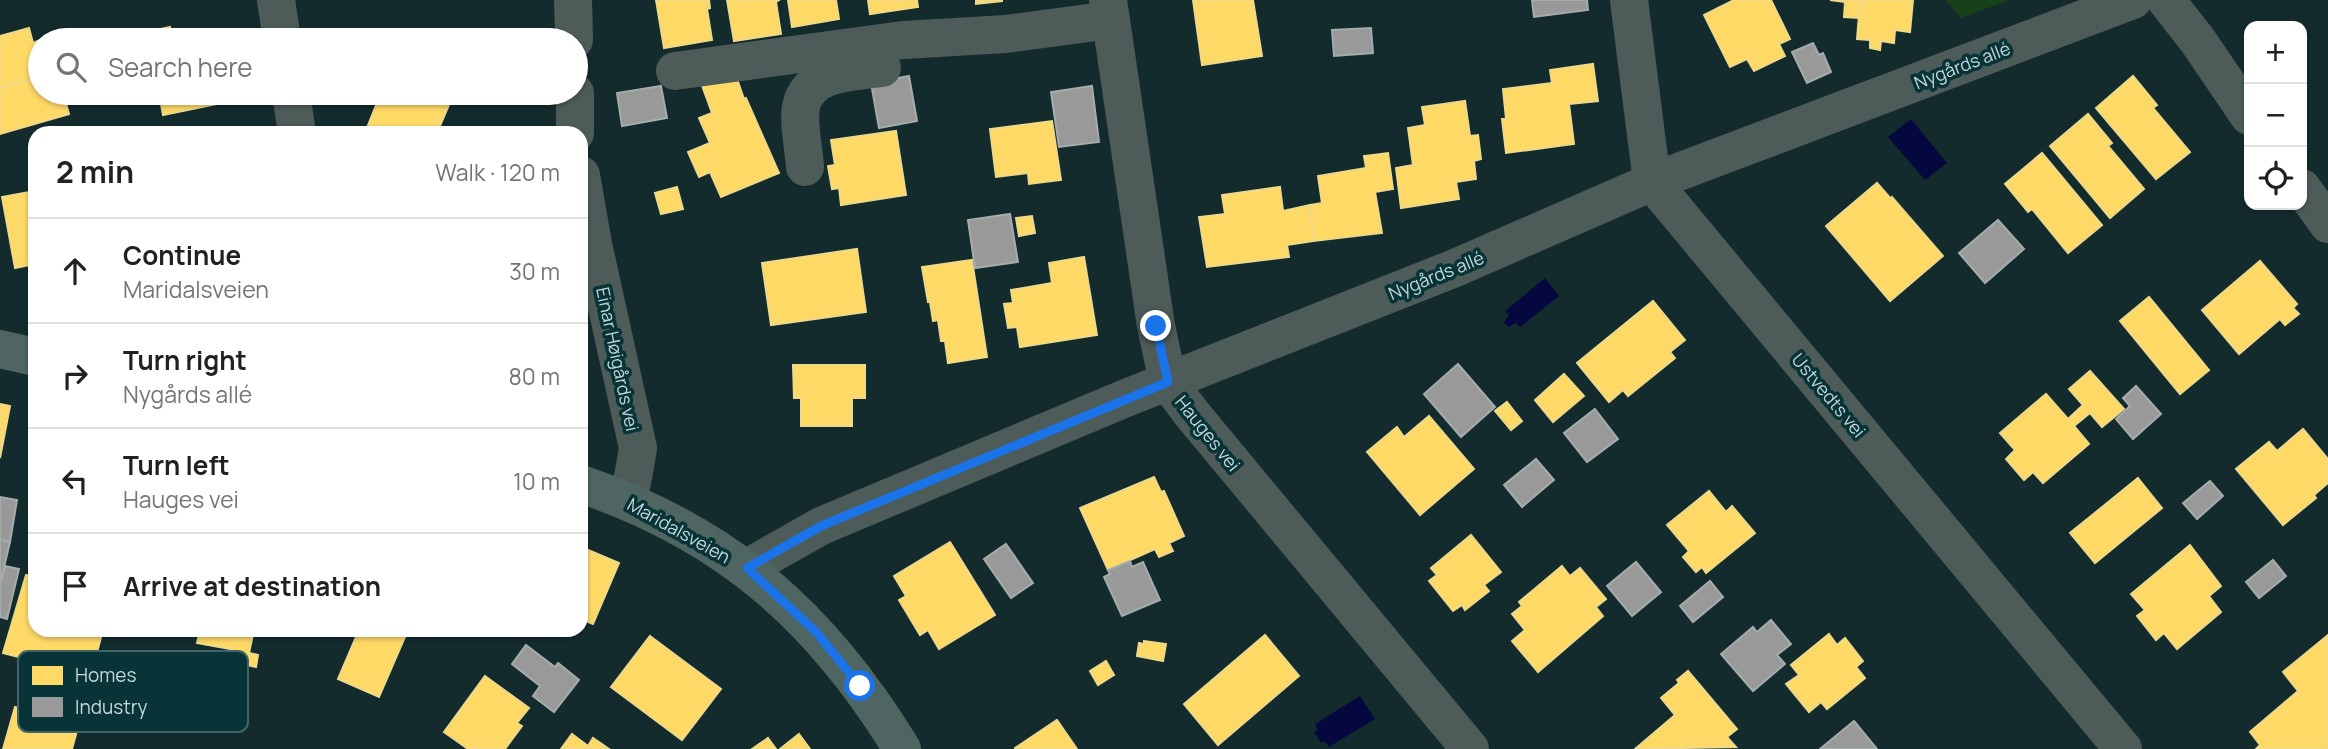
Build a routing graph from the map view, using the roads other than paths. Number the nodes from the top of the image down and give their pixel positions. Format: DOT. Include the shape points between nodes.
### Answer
graph roads {
  1 [pos="276,0"];
  2 [pos="573,0"];
  3 [pos="1629,0"];
  4 [pos="2133,0"];
  5 [pos="2166,0"];
  6 [pos="1110,10"];
  7 [pos="280,28"];
  8 [pos="574,28"];
  9 [pos="1006,34"];
  10 [pos="675,71"];
  11 [pos="293,105"];
  12 [pos="575,105"];
  13 [pos="2244,109"];
  14 [pos="296,126"];
  15 [pos="575,126"];
  16 [pos="805,167"];
  17 [pos="1652,182"];
  18 [pos="2307,195"];
  19 [pos="588,215"];
  20 [pos="2328,224"];
  21 [pos="0,349"];
  22 [pos="28,355"];
  23 [pos="1168,382"];
  24 [pos="588,486"];
  25 [pos="626,500"];
  26 [pos="747,568"];
  27 [pos="902,749"];
  28 [pos="1469,749"];
  29 [pos="2123,749"];
  1 -- 7 [label="street"];
  2 -- 8 [label="street"];
  3 -- 17 [label="street"];
  4 -- 17 [label="street, Nygårds allé"];
  5 -- 13 [label="street"];
  6 -- 9 [label="street"];
  6 -- 23 [label="street, Hauges vei"];
  9 -- 10 [label="street" via="903,40"];
  9 -- 16 [label="street" via="920,62 824,78 807,90 800,109"];
  11 -- 14 [label="street"];
  12 -- 15 [label="street"];
  17 -- 23 [label="street, Nygårds allé" via="1455,268"];
  17 -- 29 [label="street, Ustvedts vei"];
  18 -- 20 [label="street"];
  19 -- 25 [label="street, Einar Høigårds vei" via="638,449"];
  21 -- 22 [label="main road"];
  23 -- 26 [label="street, Nygårds allé" via="821,526"];
  23 -- 28 [label="street, Hauges vei"];
  24 -- 25 [label="main road, Maridalsveien"];
  25 -- 26 [label="main road, Maridalsveien"];
  26 -- 27 [label="main road, Maridalsveien" via="816,632"];
}
